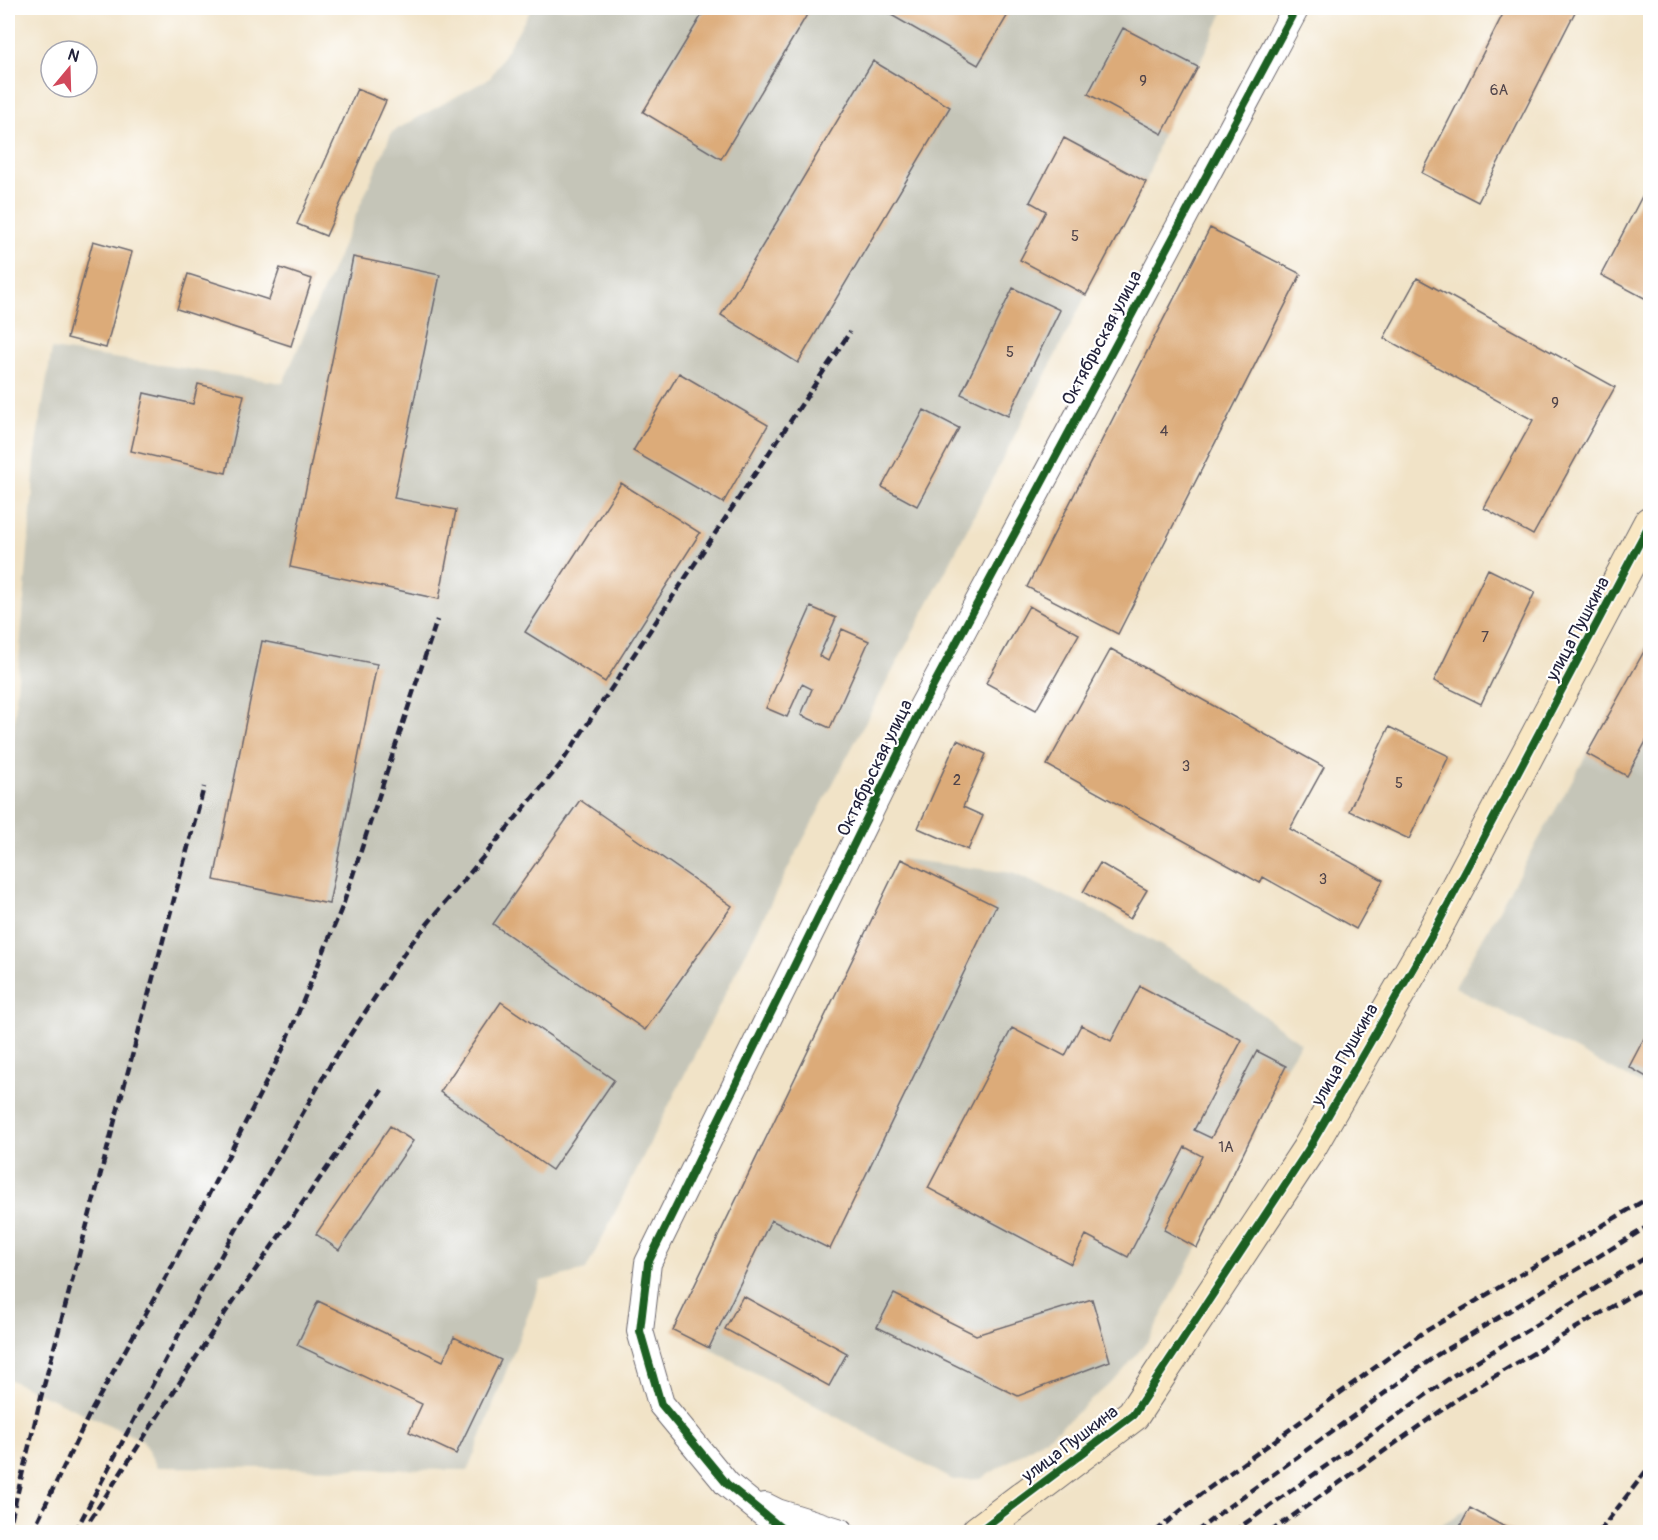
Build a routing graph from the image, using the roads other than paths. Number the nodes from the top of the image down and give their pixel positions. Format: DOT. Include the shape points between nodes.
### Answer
graph roads {
  1 [pos="1296,8"];
  2 [pos="1650,523"];
  3 [pos="727,1484"];
  4 [pos="786,1533"];
  5 [pos="841,1533"];
  6 [pos="978,1533"];
  1 -- 3 [label="street, Октябрьская улица" via="916,718 648,1263 640,1331 661,1404"];
  2 -- 6 [label="street, улица Пушкина" via="1432,935 1320,1130 1132,1415"];
  3 -- 4 [label="street, Октябрьская улица"];
  3 -- 5 [label="street" via="777,1512"];
}
